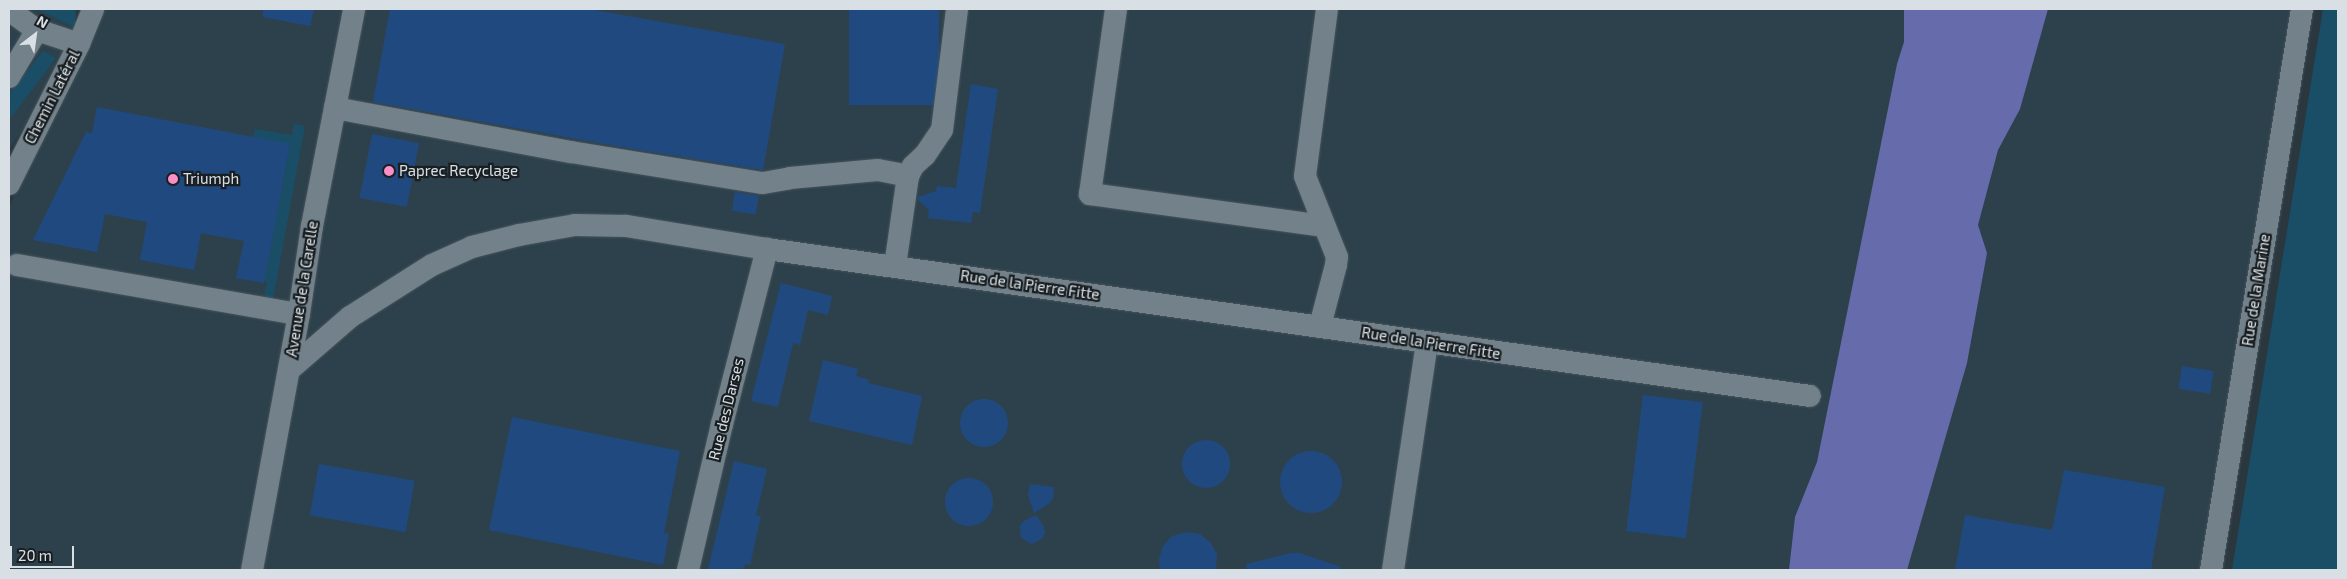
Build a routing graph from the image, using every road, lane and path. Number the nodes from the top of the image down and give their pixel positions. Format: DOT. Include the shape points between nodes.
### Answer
graph roads {
  1 [pos="93,9"];
  2 [pos="354,9"];
  3 [pos="957,9"];
  4 [pos="1116,9"];
  5 [pos="1327,9"];
  6 [pos="2302,9"];
  7 [pos="9,10"];
  8 [pos="37,30"];
  9 [pos="79,44"];
  10 [pos="9,77"];
  11 [pos="335,108"];
  12 [pos="908,176"];
  13 [pos="9,184"];
  14 [pos="1323,226"];
  15 [pos="767,249"];
  16 [pos="17,265"];
  17 [pos="895,266"];
  18 [pos="299,314"];
  19 [pos="1320,326"];
  20 [pos="1427,343"];
  21 [pos="289,370"];
  22 [pos="1810,396"];
  23 [pos="252,570"];
  24 [pos="688,570"];
  25 [pos="1394,570"];
  26 [pos="2211,570"];
  1 -- 9 [label="street, Chemin Latéral"];
  2 -- 11 [label="street, Avenue de la Carelle"];
  3 -- 12 [label="street" via="942,130"];
  4 -- 14 [label="street" via="1090,194"];
  5 -- 14 [label="street" via="1304,176"];
  6 -- 26 [label="street, Rue de la Marine"];
  7 -- 8 [label="street"];
  8 -- 9 [label="street"];
  8 -- 10 [label="street"];
  9 -- 13 [label="street, Chemin Latéral"];
  11 -- 12 [label="street" via="571,152 763,183 878,170"];
  11 -- 18 [label="street, Avenue de la Carelle"];
  12 -- 17 [label="street"];
  14 -- 19 [label="street" via="1334,247 1336,265"];
  15 -- 17 [label="street, Rue de la Pierre Fitte"];
  15 -- 21 [label="street, Rue de la Pierre Fitte" via="626,226 575,225 519,235 472,247 432,265 350,317"];
  15 -- 24 [label="street, Rue des Darses"];
  16 -- 18 [label="street"];
  17 -- 19 [label="street, Rue de la Pierre Fitte"];
  18 -- 21 [label="street, Avenue de la Carelle"];
  19 -- 20 [label="street, Rue de la Pierre Fitte"];
  20 -- 22 [label="street, Rue de la Pierre Fitte"];
  20 -- 25 [label="street"];
  21 -- 23 [label="street, Avenue de la Carelle"];
}
